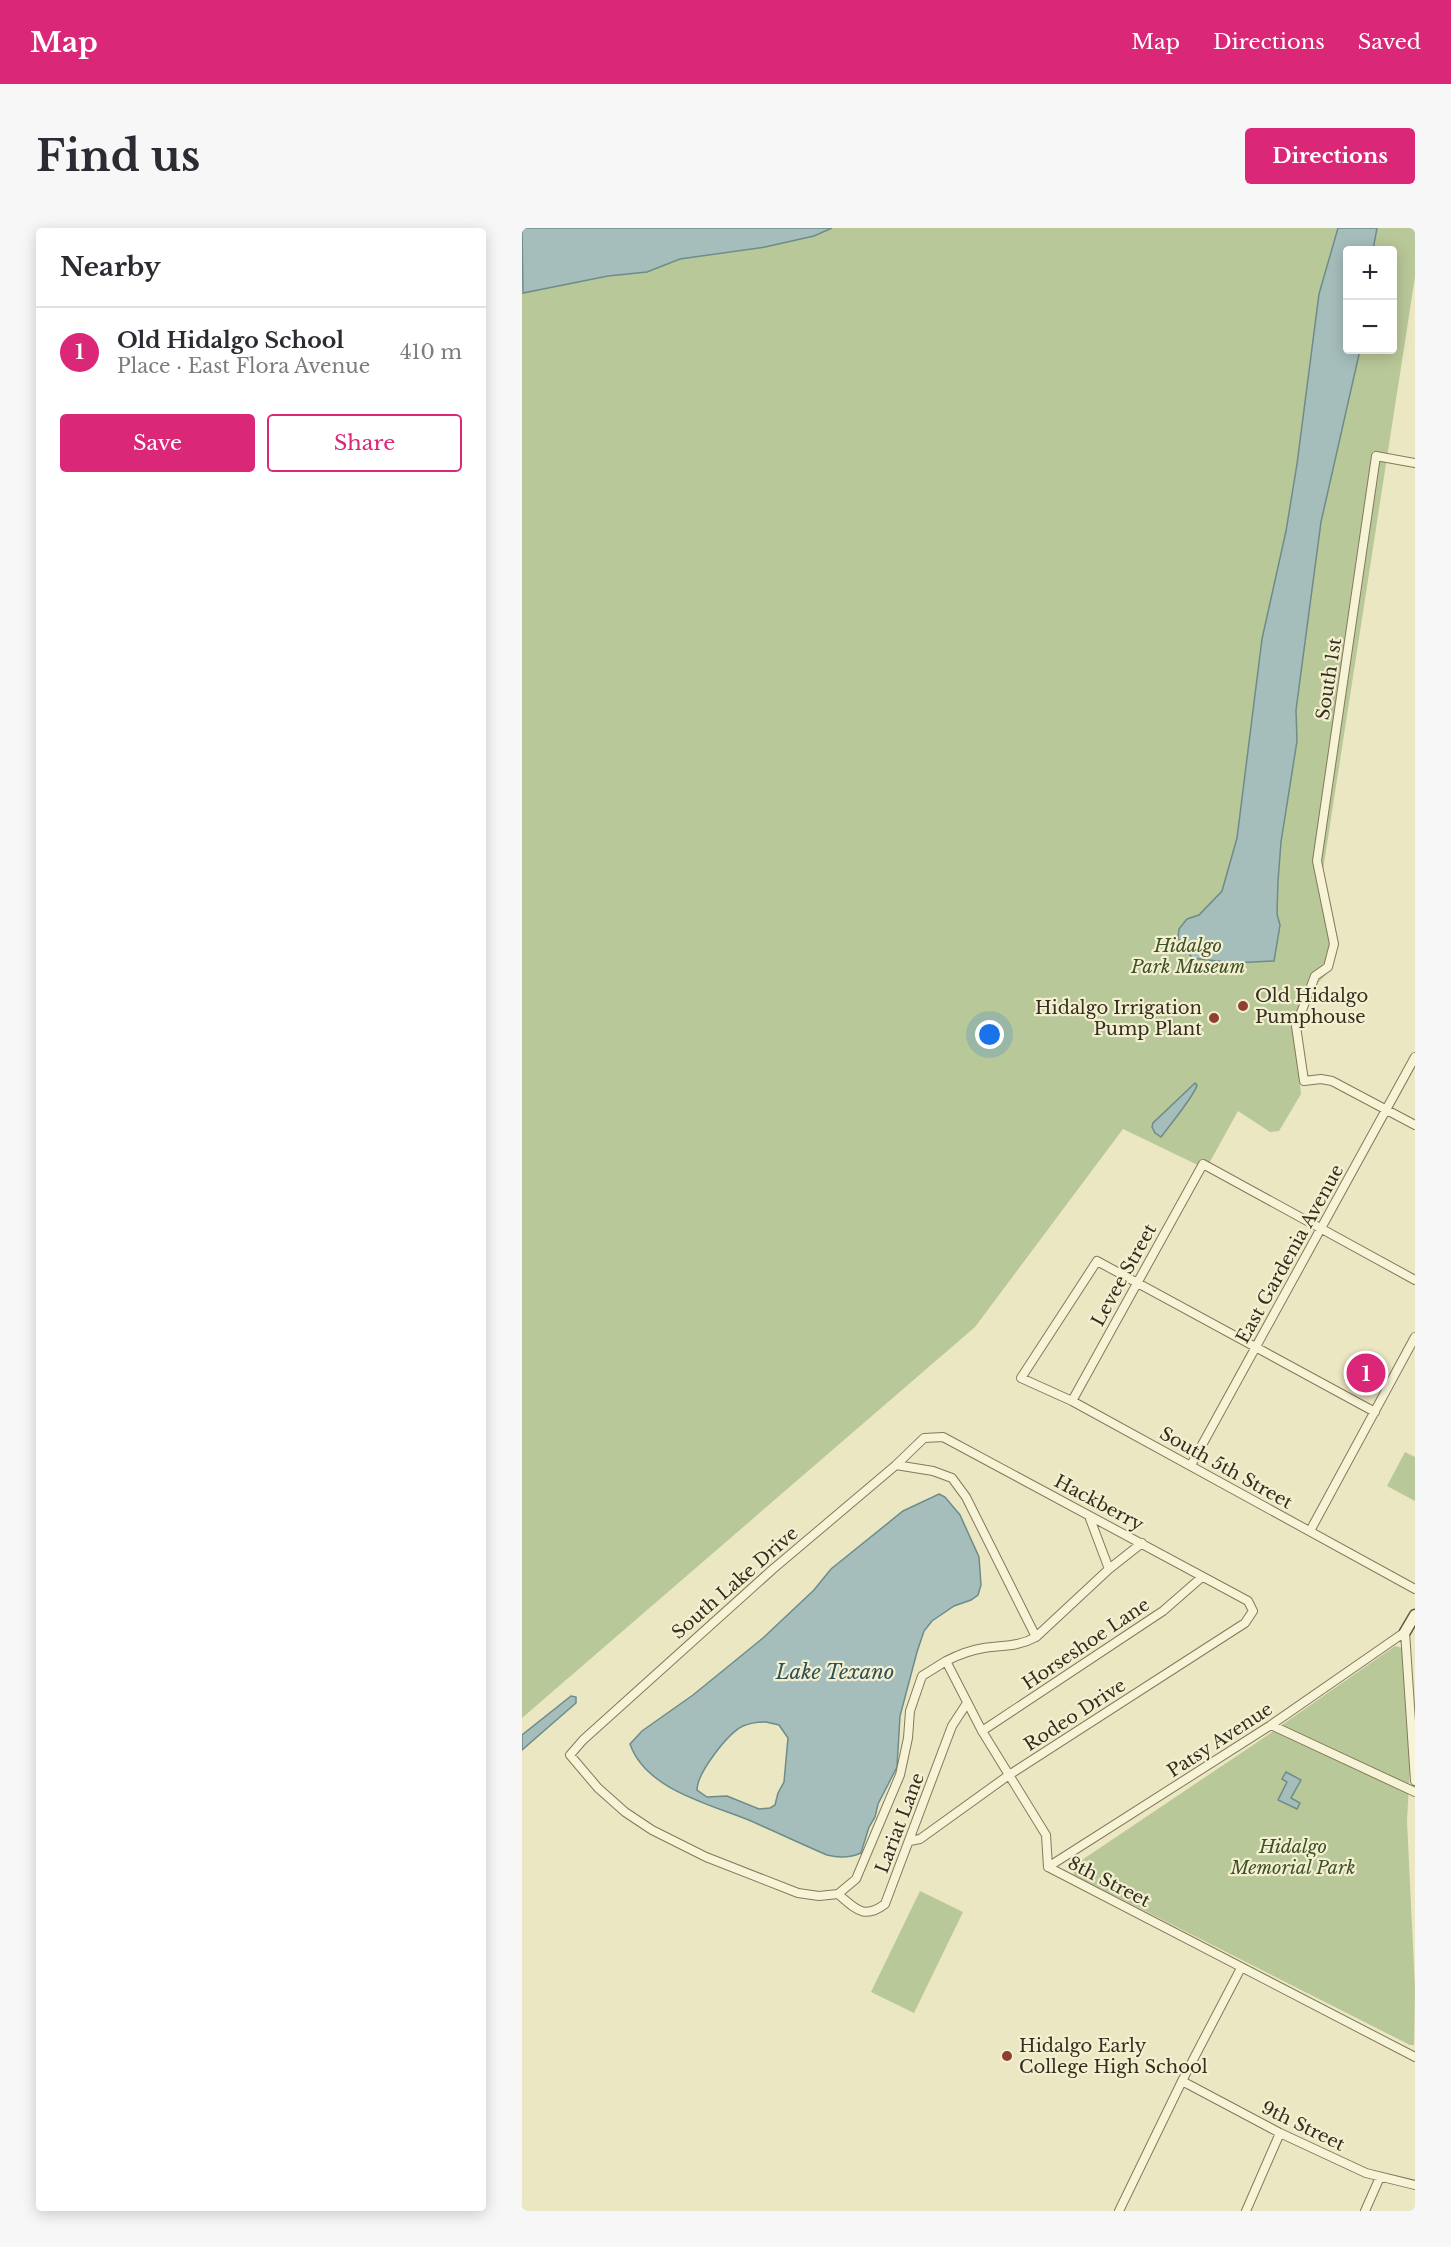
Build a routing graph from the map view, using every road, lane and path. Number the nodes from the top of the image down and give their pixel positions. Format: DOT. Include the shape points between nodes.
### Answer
graph roads {
  1 [pos="1415,462"];
  2 [pos="1415,1057"];
  3 [pos="1386,1109"];
  4 [pos="1415,1125"];
  5 [pos="1320,1228"];
  6 [pos="1415,1280"];
  7 [pos="1137,1282"];
  8 [pos="1415,1337"];
  9 [pos="1256,1347"];
  10 [pos="1072,1401"];
  11 [pos="1375,1412"];
  12 [pos="924,1438"];
  13 [pos="1191,1465"];
  14 [pos="896,1466"];
  15 [pos="1089,1516"];
  16 [pos="1310,1531"];
  17 [pos="1142,1543"];
  18 [pos="1109,1569"];
  19 [pos="1202,1577"];
  20 [pos="1415,1588"];
  21 [pos="1253,1611"];
  22 [pos="1415,1616"];
  23 [pos="1405,1632"];
  24 [pos="1036,1637"];
  25 [pos="946,1661"];
  26 [pos="967,1703"];
  27 [pos="1413,1712"];
  28 [pos="1271,1725"];
  29 [pos="982,1731"];
  30 [pos="1009,1775"];
  31 [pos="1415,1780"];
  32 [pos="1415,1791"];
  33 [pos="910,1841"];
  34 [pos="1048,1867"];
  35 [pos="838,1894"];
  36 [pos="1241,1968"];
  37 [pos="1415,2057"];
  38 [pos="1182,2081"];
  39 [pos="1280,2133"];
  40 [pos="1380,2177"];
  41 [pos="1415,2185"];
  42 [pos="1119,2211"];
  43 [pos="1245,2211"];
  44 [pos="1365,2211"];
  1 -- 3 [label="street, South 1st" via="1376,456 1317,861 1334,944 1328,967 1315,976 1296,1026 1304,1081 1328,1079"];
  2 -- 3 [label="street, East Gardenia Avenue"];
  3 -- 4 [label="street"];
  3 -- 5 [label="street, East Gardenia Avenue"];
  5 -- 6 [label="street"];
  5 -- 7 [label="street, Levee Street" via="1203,1164"];
  5 -- 9 [label="street, East Gardenia Avenue"];
  7 -- 9 [label="street"];
  7 -- 10 [label="street, Levee Street"];
  7 -- 10 [label="street, South 5th Street" via="1097,1261 1021,1378"];
  8 -- 11 [label="street"];
  9 -- 11 [label="street"];
  9 -- 13 [label="street, East Gardenia Avenue"];
  10 -- 13 [label="street, South 5th Street"];
  11 -- 16 [label="street"];
  12 -- 14 [label="street, South Lake Drive"];
  12 -- 15 [label="street, Hackberry" via="943,1437"];
  13 -- 16 [label="street, South 5th Street"];
  14 -- 24 [label="street" via="952,1478 966,1497"];
  14 -- 35 [label="street, South Lake Drive" via="701,1632 570,1755 598,1788 652,1830 706,1857 798,1893"];
  15 -- 17 [label="street, Hackberry"];
  15 -- 18 [label="street"];
  16 -- 20 [label="street, South 5th Street"];
  17 -- 18 [label="street"];
  17 -- 19 [label="street, Hackberry"];
  18 -- 24 [label="street"];
  19 -- 21 [label="street, Hackberry" via="1248,1601"];
  19 -- 29 [label="street, Horseshoe Lane" via="1163,1611"];
  21 -- 30 [label="street, Rodeo Drive" via="1245,1623"];
  22 -- 23 [label="street"];
  23 -- 27 [label="street"];
  23 -- 28 [label="street, Patsy Avenue"];
  24 -- 25 [label="street" via="1023,1644 962,1653"];
  25 -- 26 [label="street, 8th Street"];
  25 -- 35 [label="street" via="922,1676 910,1711 900,1774 856,1879"];
  26 -- 29 [label="street, 8th Street"];
  26 -- 33 [label="street, Lariat Lane" via="952,1726"];
  27 -- 31 [label="street"];
  28 -- 32 [label="street"];
  28 -- 34 [label="street, Patsy Avenue"];
  29 -- 30 [label="street, 8th Street"];
  30 -- 33 [label="street, Rodeo Drive" via="920,1839"];
  30 -- 34 [label="street, 8th Street" via="1046,1835"];
  33 -- 35 [label="street, Lariat Lane" via="885,1904 875,1912 857,1910"];
  34 -- 36 [label="street, 8th Street"];
  36 -- 37 [label="street, 8th Street"];
  36 -- 38 [label="street"];
  38 -- 39 [label="street, 9th Street"];
  38 -- 42 [label="street"];
  39 -- 40 [label="street, 9th Street"];
  39 -- 43 [label="street"];
  40 -- 41 [label="street, 9th Street"];
  40 -- 44 [label="street"];
}
